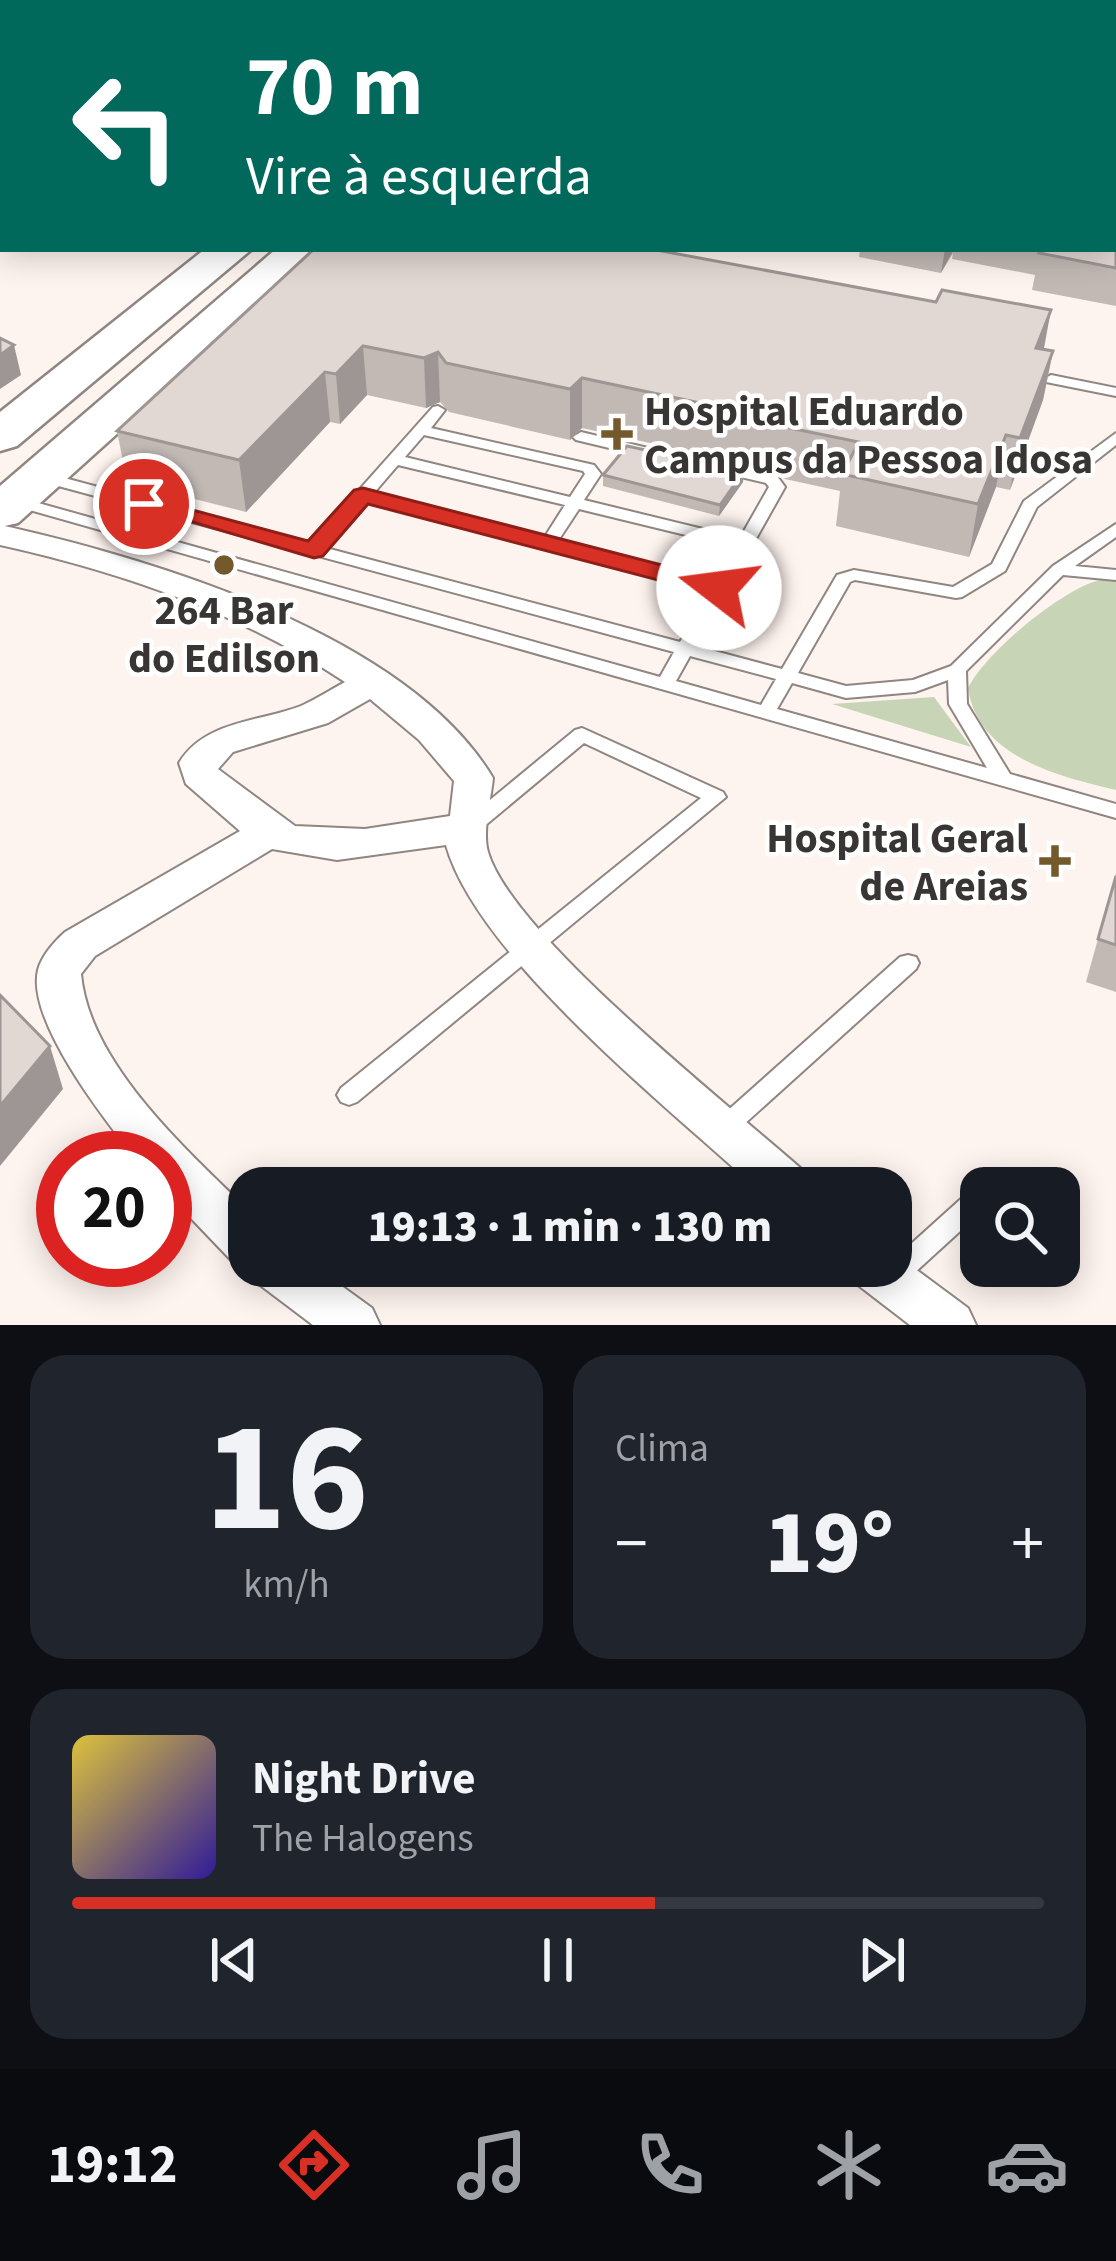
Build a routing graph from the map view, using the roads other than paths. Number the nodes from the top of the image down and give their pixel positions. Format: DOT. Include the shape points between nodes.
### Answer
graph roads {
  1 [pos="227,252"];
  2 [pos="299,252"];
  3 [pos="1051,379"];
  4 [pos="1116,392"];
  5 [pos="438,410"];
  6 [pos="420,430"];
  7 [pos="0,436"];
  8 [pos="580,437"];
  9 [pos="1116,438"];
  10 [pos="664,456"];
  11 [pos="394,459"];
  12 [pos="706,465"];
  13 [pos="363,496"];
  14 [pos="574,503"];
  15 [pos="14,506"];
  16 [pos="1116,529"];
  17 [pos="549,542"];
  18 [pos="744,544"];
  19 [pos="314,550"];
  20 [pos="1060,570"];
  21 [pos="1116,575"];
  22 [pos="719,588"];
  23 [pos="683,651"];
  24 [pos="957,670"];
  25 [pos="787,680"];
  26 [pos="373,682"];
  27 [pos="665,684"];
  28 [pos="765,714"];
  29 [pos="1003,779"];
  30 [pos="1116,811"];
  31 [pos="468,828"];
  32 [pos="270,832"];
  33 [pos="532,948"];
  34 [pos="908,962"];
  35 [pos="349,1096"];
  36 [pos="724,1128"];
  37 [pos="140,1131"];
  38 [pos="766,1167"];
  39 [pos="192,1187"];
  40 [pos="960,1212"];
  41 [pos="228,1223"];
  42 [pos="912,1249"];
  43 [pos="302,1287"];
  44 [pos="898,1287"];
  45 [pos="948,1324"];
  46 [pos="354,1325"];
  1 -- 7 [label="main road"];
  2 -- 15 [label="main road"];
  3 -- 4 [label="lane"];
  5 -- 6 [label="lane"];
  6 -- 11 [label="lane"];
  6 -- 14 [label="lane" via="588,468 593,474"];
  8 -- 10 [label="lane"];
  9 -- 25 [label="lane" via="1030,504 999,567 956,593 843,579"];
  11 -- 13 [label="lane"];
  11 -- 14 [label="lane"];
  12 -- 18 [label="lane" via="776,483"];
  13 -- 17 [label="lane"];
  13 -- 19 [label="lane"];
  14 -- 17 [label="lane"];
  14 -- 18 [label="lane"];
  15 -- 19 [label="lane"];
  15 -- 26 [label="street" via="287,633"];
  15 -- 27 [label="lane"];
  16 -- 20 [label="lane"];
  17 -- 22 [label="lane"];
  18 -- 22 [label="lane"];
  19 -- 23 [label="lane"];
  20 -- 21 [label="lane"];
  20 -- 24 [label="lane"];
  22 -- 23 [label="lane"];
  23 -- 25 [label="lane"];
  23 -- 27 [label="lane"];
  24 -- 25 [label="lane" via="872,692"];
  24 -- 29 [label="lane" via="963,717"];
  25 -- 28 [label="lane"];
  26 -- 31 [label="street" via="449,744 474,778"];
  26 -- 32 [label="street" via="315,714 220,743 198,763 200,775"];
  27 -- 28 [label="lane"];
  28 -- 29 [label="lane"];
  29 -- 30 [label="lane"];
  31 -- 32 [label="street" via="356,846"];
  31 -- 33 [label="street" via="469,866"];
  31 -- 33 [label="lane" via="582,734 716,797"];
  32 -- 37 [label="street" via="62,962 67,1010"];
  33 -- 35 [label="lane"];
  33 -- 36 [label="street"];
  34 -- 36 [label="lane"];
  36 -- 38 [label="street"];
  39 -- 41 [label="street"];
  40 -- 42 [label="lane"];
  43 -- 46 [label="street"];
  44 -- 45 [label="street"];
}
